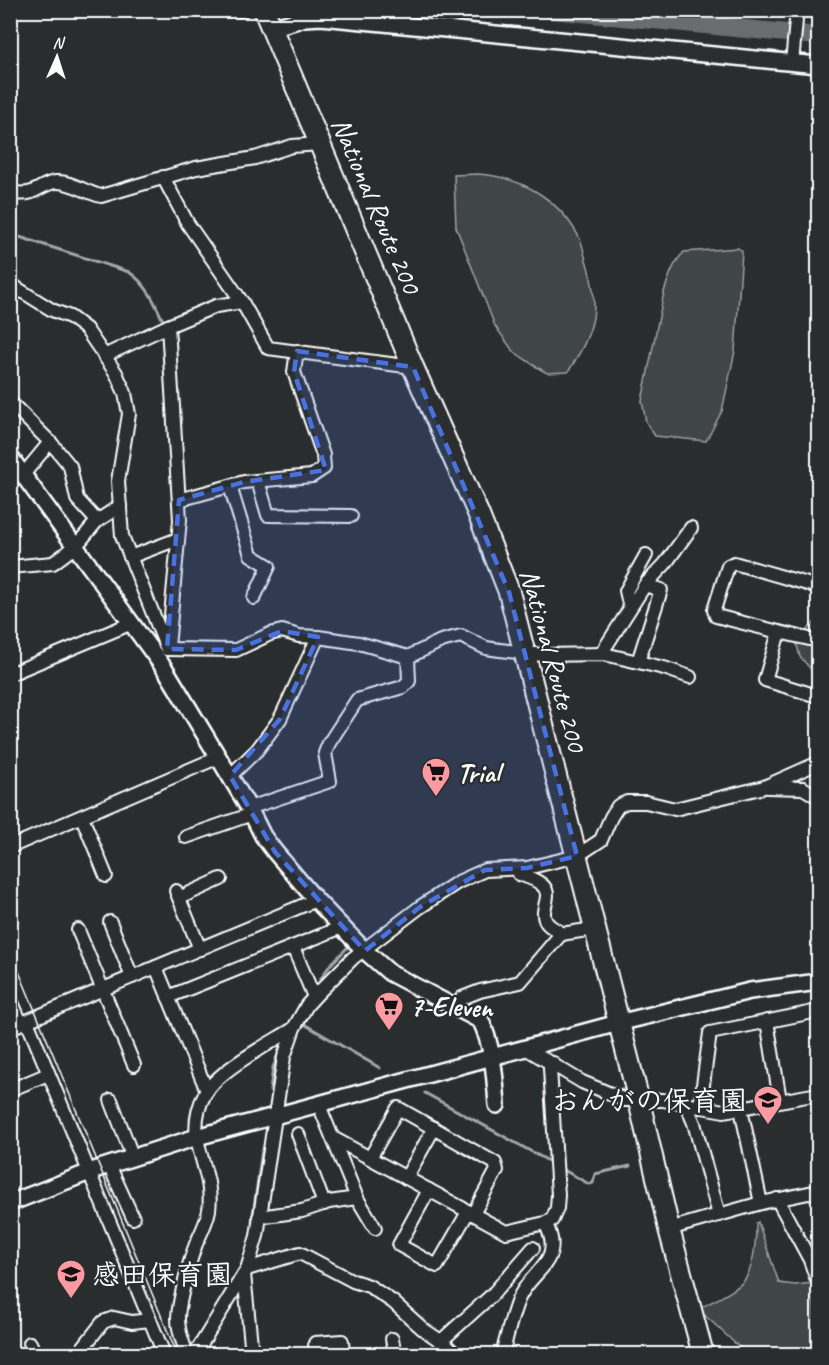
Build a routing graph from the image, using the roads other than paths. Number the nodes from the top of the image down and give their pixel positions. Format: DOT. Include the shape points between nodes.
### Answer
graph roads {
  1 [pos="219,10"];
  2 [pos="243,10"];
  3 [pos="797,10"];
  4 [pos="268,19"];
  5 [pos="792,63"];
  6 [pos="819,65"];
  7 [pos="320,144"];
  8 [pos="163,177"];
  9 [pos="10,197"];
  10 [pos="10,279"];
  11 [pos="242,302"];
  12 [pos="168,326"];
  13 [pos="297,351"];
  14 [pos="106,355"];
  15 [pos="413,367"];
  16 [pos="10,402"];
  17 [pos="50,442"];
  18 [pos="11,460"];
  19 [pos="23,475"];
  20 [pos="258,481"];
  21 [pos="230,486"];
  22 [pos="179,500"];
  23 [pos="120,506"];
  24 [pos="351,516"];
  25 [pos="97,521"];
  26 [pos="691,528"];
  27 [pos="178,539"];
  28 [pos="76,546"];
  29 [pos="646,555"];
  30 [pos="130,557"];
  31 [pos="10,567"];
  32 [pos="645,585"];
  33 [pos="819,587"];
  34 [pos="254,598"];
  35 [pos="630,608"];
  36 [pos="132,623"];
  37 [pos="779,632"];
  38 [pos="318,637"];
  39 [pos="819,641"];
  40 [pos="167,649"];
  41 [pos="525,653"];
  42 [pos="601,654"];
  43 [pos="408,657"];
  44 [pos="638,662"];
  45 [pos="167,672"];
  46 [pos="10,674"];
  47 [pos="690,677"];
  48 [pos="819,692"];
  49 [pos="219,757"];
  50 [pos="819,763"];
  51 [pos="230,776"];
  52 [pos="764,787"];
  53 [pos="819,797"];
  54 [pos="250,811"];
  55 [pos="82,817"];
  56 [pos="186,837"];
  57 [pos="10,847"];
  58 [pos="577,856"];
  59 [pos="518,869"];
  60 [pos="106,876"];
  61 [pos="221,879"];
  62 [pos="316,900"];
  63 [pos="110,922"];
  64 [pos="342,927"];
  65 [pos="594,929"];
  66 [pos="78,930"];
  67 [pos="563,934"];
  68 [pos="293,947"];
  69 [pos="200,949"];
  70 [pos="365,951"];
  71 [pos="156,967"];
  72 [pos="132,977"];
  73 [pos="819,982"];
  74 [pos="103,989"];
  75 [pos="168,997"];
  76 [pos="314,997"];
  77 [pos="10,998"];
  78 [pos="455,1007"];
  79 [pos="819,1011"];
  80 [pos="766,1021"];
  81 [pos="618,1023"];
  82 [pos="20,1024"];
  83 [pos="294,1028"];
  84 [pos="527,1049"];
  85 [pos="492,1058"];
  86 [pos="553,1063"];
  87 [pos="134,1065"];
  88 [pos="48,1074"];
  89 [pos="10,1090"];
  90 [pos="207,1091"];
  91 [pos="636,1091"];
  92 [pos="819,1094"];
  93 [pos="111,1100"];
  94 [pos="780,1101"];
  95 [pos="686,1104"];
  96 [pos="319,1105"];
  97 [pos="497,1105"];
  98 [pos="700,1107"];
  99 [pos="741,1109"];
  100 [pos="274,1116"];
  101 [pos="434,1128"];
  102 [pos="298,1134"];
  103 [pos="197,1137"];
  104 [pos="333,1138"];
  105 [pos="133,1158"];
  106 [pos="370,1158"];
  107 [pos="109,1165"];
  108 [pos="90,1172"];
  109 [pos="406,1178"];
  110 [pos="429,1190"];
  111 [pos="819,1191"];
  112 [pos="357,1198"];
  113 [pos="777,1199"];
  114 [pos="11,1203"];
  115 [pos="761,1203"];
  116 [pos="324,1204"];
  117 [pos="470,1213"];
  118 [pos="719,1215"];
  119 [pos="259,1217"];
  120 [pos="132,1218"];
  121 [pos="545,1223"];
  122 [pos="375,1228"];
  123 [pos="669,1229"];
  124 [pos="533,1248"];
  125 [pos="245,1272"];
  126 [pos="819,1277"];
  127 [pos="150,1320"];
  128 [pos="392,1339"];
  129 [pos="441,1341"];
  130 [pos="704,1352"];
  131 [pos="78,1354"];
  132 [pos="164,1354"];
  133 [pos="187,1354"];
  134 [pos="195,1354"];
  135 [pos="252,1354"];
  136 [pos="316,1354"];
  137 [pos="343,1354"];
  138 [pos="395,1354"];
  139 [pos="455,1354"];
  140 [pos="502,1354"];
  1 -- 2 [label="street"];
  3 -- 5 [label="street"];
  4 -- 5 [label="street" via="321,17"];
  4 -- 7 [label="highway, National Route 200"];
  5 -- 6 [label="street"];
  7 -- 8 [label="street" via="292,146 255,158"];
  7 -- 15 [label="highway, National Route 200"];
  8 -- 9 [label="street" via="101,196 55,182 32,194 16,193"];
  8 -- 11 [label="street" via="188,224"];
  10 -- 14 [label="street" via="15,286 86,329"];
  11 -- 12 [label="street" via="216,306"];
  11 -- 13 [label="street" via="268,348"];
  12 -- 14 [label="street"];
  12 -- 22 [label="street"];
  13 -- 15 [label="street"];
  13 -- 20 [label="street" via="294,372 324,468 312,476"];
  14 -- 23 [label="street" via="117,373 129,414 118,481"];
  15 -- 41 [label="highway, National Route 200" via="482,523 508,592"];
  16 -- 17 [label="street"];
  17 -- 19 [label="street"];
  17 -- 25 [label="street" via="70,466 77,499"];
  18 -- 19 [label="street"];
  19 -- 28 [label="street"];
  20 -- 21 [label="street"];
  20 -- 24 [label="street" via="268,515"];
  21 -- 22 [label="street"];
  21 -- 34 [label="street" via="251,555 269,566"];
  22 -- 27 [label="street"];
  23 -- 25 [label="street"];
  23 -- 30 [label="street" via="122,536"];
  25 -- 28 [label="street"];
  26 -- 32 [label="street"];
  27 -- 30 [label="street"];
  27 -- 40 [label="street"];
  28 -- 31 [label="street" via="53,563"];
  28 -- 36 [label="street"];
  29 -- 35 [label="street" via="626,591"];
  30 -- 40 [label="street"];
  32 -- 35 [label="street"];
  32 -- 44 [label="street" via="661,590"];
  33 -- 37 [label="street" via="734,563 728,566 714,610 716,616"];
  35 -- 42 [label="street"];
  36 -- 45 [label="street"];
  36 -- 46 [label="street"];
  37 -- 39 [label="street"];
  37 -- 48 [label="street" via="765,680 814,695"];
  38 -- 40 [label="street" via="282,632 236,650"];
  38 -- 43 [label="street" via="359,643"];
  38 -- 51 [label="street" via="280,719 257,750"];
  40 -- 45 [label="street"];
  41 -- 42 [label="street"];
  41 -- 43 [label="street" via="486,648 461,636"];
  41 -- 58 [label="highway, National Route 200"];
  42 -- 44 [label="street"];
  43 -- 54 [label="street" via="409,681 404,687 357,700 329,743 325,753 330,781"];
  44 -- 47 [label="street"];
  45 -- 49 [label="street"];
  49 -- 51 [label="street"];
  49 -- 55 [label="street"];
  50 -- 52 [label="street"];
  51 -- 54 [label="street"];
  52 -- 53 [label="street" via="803,788"];
  52 -- 58 [label="street" via="675,809 627,802 611,817 601,840"];
  54 -- 56 [label="street"];
  54 -- 62 [label="street" via="263,836"];
  55 -- 57 [label="street"];
  55 -- 60 [label="street"];
  58 -- 59 [label="street"];
  58 -- 65 [label="highway, National Route 200"];
  59 -- 67 [label="street" via="519,874 536,880 547,890 543,914 548,924"];
  59 -- 70 [label="street" via="485,870 458,882"];
  61 -- 69 [label="street" via="178,895"];
  62 -- 64 [label="street"];
  62 -- 69 [label="street"];
  63 -- 72 [label="street"];
  64 -- 68 [label="street"];
  64 -- 70 [label="street"];
  65 -- 67 [label="street"];
  65 -- 81 [label="highway, National Route 200"];
  66 -- 74 [label="street"];
  67 -- 78 [label="street" via="520,982 480,990 462,998"];
  68 -- 75 [label="street"];
  68 -- 76 [label="street"];
  69 -- 71 [label="street"];
  70 -- 76 [label="street"];
  70 -- 78 [label="street" via="390,974"];
  71 -- 72 [label="street"];
  71 -- 75 [label="street"];
  72 -- 74 [label="street"];
  73 -- 81 [label="street" via="750,991"];
  74 -- 82 [label="street"];
  74 -- 87 [label="street"];
  75 -- 90 [label="street"];
  76 -- 83 [label="street"];
  77 -- 82 [label="street"];
  78 -- 85 [label="street" via="481,1021"];
  79 -- 80 [label="street"];
  80 -- 94 [label="street"];
  80 -- 98 [label="street" via="710,1033"];
  81 -- 84 [label="street"];
  81 -- 91 [label="highway, National Route 200"];
  82 -- 88 [label="street"];
  83 -- 90 [label="street" via="235,1065"];
  83 -- 100 [label="street" via="284,1057"];
  84 -- 85 [label="street"];
  84 -- 86 [label="street"];
  85 -- 96 [label="street"];
  85 -- 97 [label="street"];
  86 -- 91 [label="street" via="582,1082 625,1100"];
  86 -- 121 [label="street" via="550,1068 558,1195 552,1220"];
  88 -- 89 [label="street"];
  88 -- 108 [label="street"];
  90 -- 103 [label="street" via="195,1119"];
  91 -- 95 [label="street"];
  91 -- 123 [label="highway, National Route 200"];
  92 -- 94 [label="street"];
  93 -- 105 [label="street"];
  94 -- 99 [label="street"];
  95 -- 98 [label="street"];
  95 -- 118 [label="street"];
  96 -- 100 [label="street"];
  96 -- 104 [label="street"];
  98 -- 99 [label="street"];
  99 -- 115 [label="street"];
  100 -- 103 [label="street"];
  100 -- 119 [label="street"];
  101 -- 106 [label="street" via="398,1108"];
  101 -- 109 [label="street"];
  101 -- 117 [label="street" via="495,1163 497,1170"];
  102 -- 116 [label="street"];
  103 -- 105 [label="street"];
  103 -- 133 [label="street" via="209,1209 178,1308 179,1330"];
  104 -- 106 [label="street"];
  104 -- 112 [label="street"];
  105 -- 107 [label="street"];
  106 -- 109 [label="street"];
  107 -- 108 [label="street"];
  107 -- 120 [label="street"];
  108 -- 114 [label="street"];
  108 -- 127 [label="street"];
  109 -- 110 [label="street"];
  110 -- 117 [label="street"];
  110 -- 117 [label="street" via="399,1245 437,1266"];
  111 -- 113 [label="street"];
  112 -- 116 [label="street"];
  112 -- 122 [label="street"];
  113 -- 115 [label="street"];
  113 -- 126 [label="street"];
  115 -- 118 [label="street"];
  116 -- 119 [label="street"];
  117 -- 121 [label="street" via="506,1232"];
  118 -- 123 [label="street"];
  119 -- 125 [label="street"];
  121 -- 140 [label="street" via="550,1233 550,1251 544,1267 518,1298"];
  123 -- 130 [label="highway, National Route 200"];
  124 -- 129 [label="street" via="492,1295"];
  125 -- 129 [label="street" via="306,1254 369,1286"];
  125 -- 134 [label="street"];
  125 -- 135 [label="street"];
  127 -- 131 [label="street" via="138,1323 109,1318"];
  127 -- 132 [label="street"];
  128 -- 138 [label="street"];
  129 -- 139 [label="street"];
  136 -- 137 [label="street" via="315,1343 342,1341"];
}
